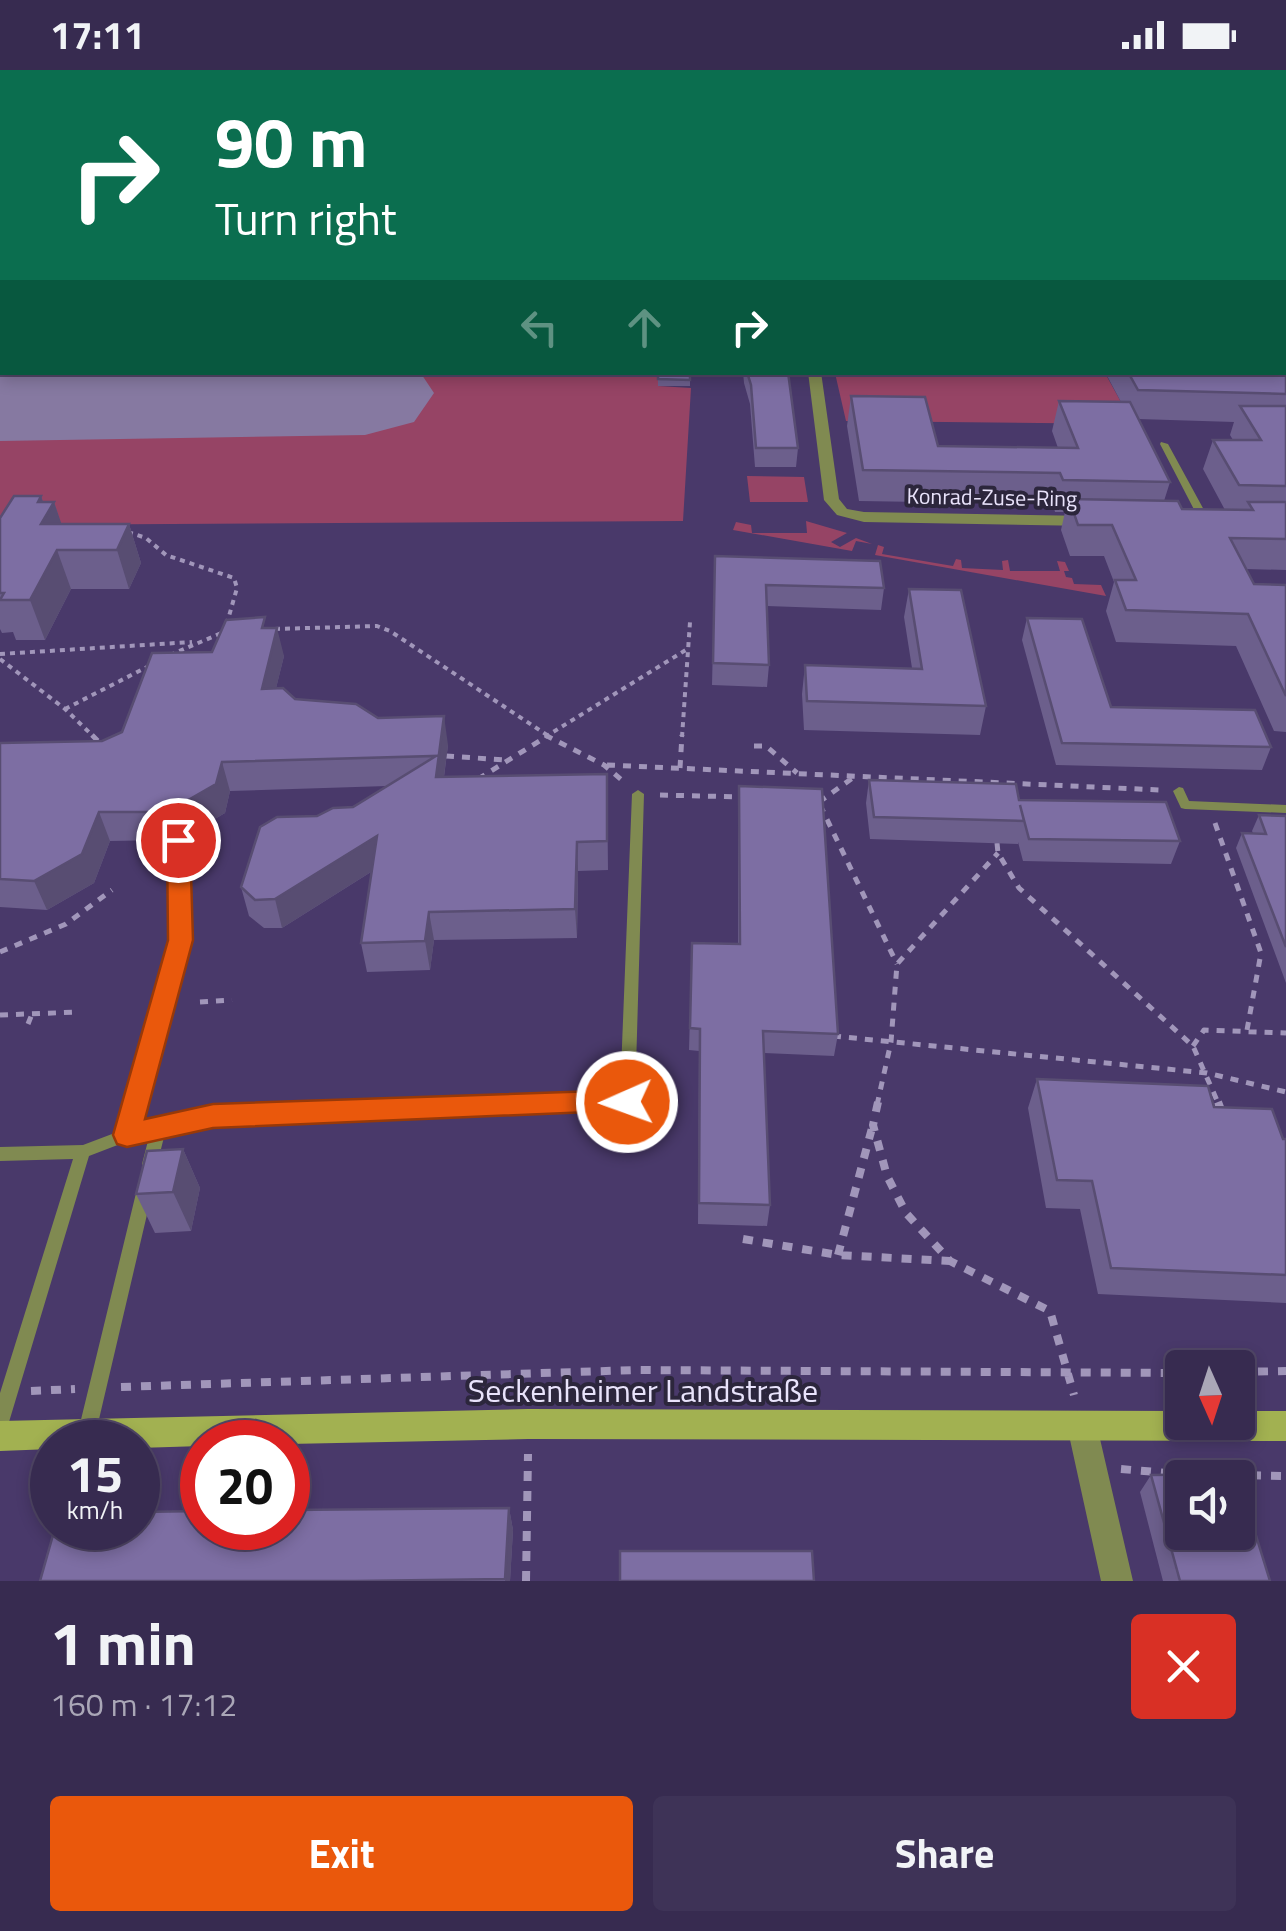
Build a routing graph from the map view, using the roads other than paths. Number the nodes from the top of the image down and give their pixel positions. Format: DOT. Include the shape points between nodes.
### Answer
graph roads {
  1 [pos="814,375"];
  2 [pos="1164,444"];
  3 [pos="1107,522"];
  4 [pos="1187,523"];
  5 [pos="1206,523"];
  6 [pos="1226,524"];
  7 [pos="1179,791"];
  8 [pos="638,794"];
  9 [pos="1286,810"];
  10 [pos="178,840"];
  11 [pos="159,1128"];
  12 [pos="127,1135"];
  13 [pos="83,1152"];
  14 [pos="0,1154"];
  15 [pos="90,1420"];
  16 [pos="0,1422"];
  17 [pos="1082,1426"];
  18 [pos="1286,1426"];
  19 [pos="160,1431"];
  20 [pos="30,1435"];
  21 [pos="0,1436"];
  22 [pos="1117,1581"];
  1 -- 3 [label="street, Konrad-Zuse-Ring" via="832,500 842,512 864,518"];
  2 -- 5 [label="lane"];
  4 -- 5 [label="street"];
  5 -- 6 [label="street"];
  7 -- 9 [label="lane" via="1185,805"];
  8 -- 11 [label="lane" via="627,1102 213,1116"];
  10 -- 12 [label="lane" via="180,940"];
  11 -- 12 [label="lane"];
  11 -- 15 [label="lane"];
  12 -- 13 [label="lane"];
  13 -- 14 [label="lane"];
  13 -- 16 [label="lane"];
  17 -- 18 [label="main road, Seckenheimer Landstraße"];
  17 -- 19 [label="main road, Seckenheimer Landstraße"];
  17 -- 22 [label="street"];
  20 -- 21 [label="main road, Seckenheimer Landstraße"];
}
